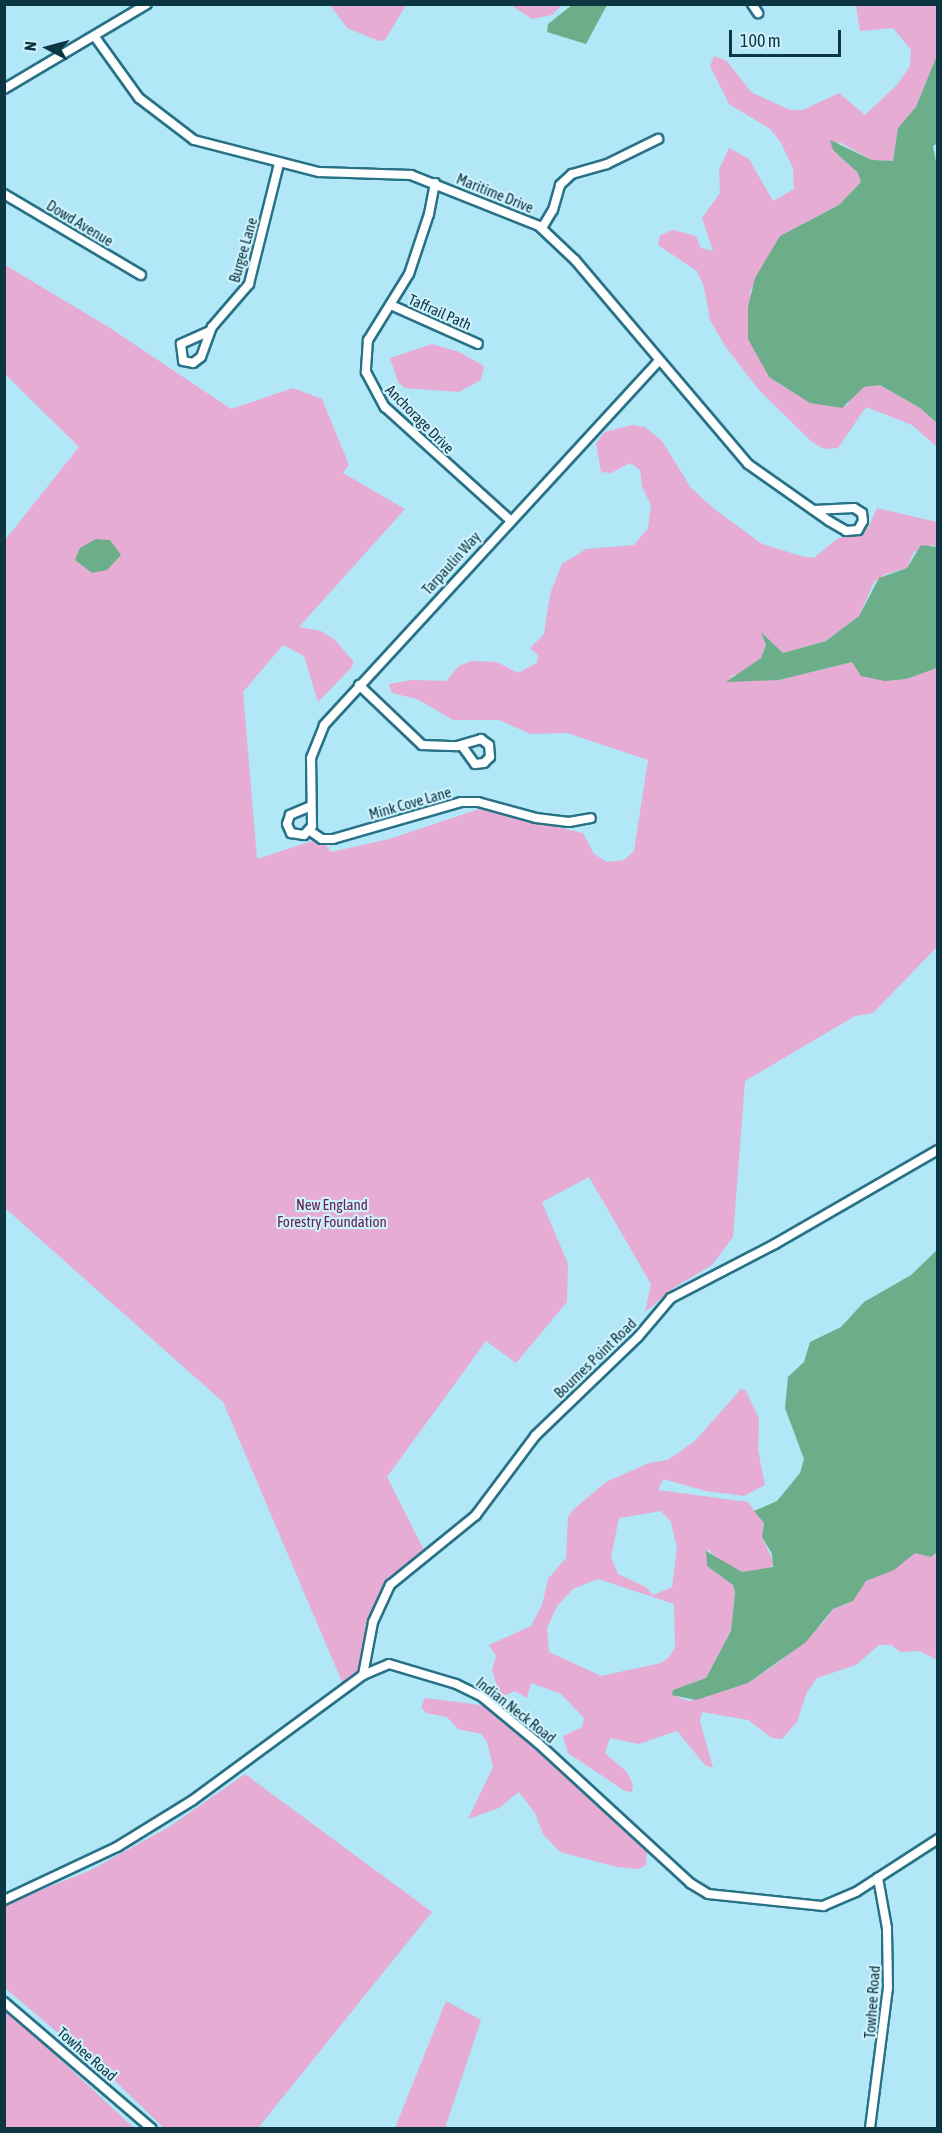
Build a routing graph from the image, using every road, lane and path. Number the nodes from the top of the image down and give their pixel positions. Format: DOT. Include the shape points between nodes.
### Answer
graph roads {
  1 [pos="147,4"];
  2 [pos="752,4"];
  3 [pos="758,14"];
  4 [pos="95,36"];
  5 [pos="4,89"];
  6 [pos="658,139"];
  7 [pos="279,164"];
  8 [pos="435,183"];
  9 [pos="4,194"];
  10 [pos="542,228"];
  11 [pos="141,275"];
  12 [pos="391,305"];
  13 [pos="210,331"];
  14 [pos="478,344"];
  15 [pos="659,361"];
  16 [pos="814,510"];
  17 [pos="510,519"];
  18 [pos="359,685"];
  19 [pos="462,746"];
  20 [pos="311,806"];
  21 [pos="591,818"];
  22 [pos="310,831"];
  23 [pos="938,1150"];
  24 [pos="363,1675"];
  25 [pos="938,1839"];
  26 [pos="878,1878"];
  27 [pos="4,1899"];
  28 [pos="4,2002"];
  29 [pos="151,2128"];
  30 [pos="870,2128"];
  1 -- 4 [label="street"];
  2 -- 3 [label="street"];
  4 -- 5 [label="street"];
  4 -- 7 [label="street, Maritime Drive" via="135,93 179,132 206,145"];
  6 -- 10 [label="street" via="607,164 572,174 560,185 553,210"];
  7 -- 8 [label="street, Maritime Drive" via="334,174 397,172"];
  7 -- 13 [label="street, Burgee Lane" via="250,281"];
  8 -- 10 [label="street, Maritime Drive"];
  8 -- 12 [label="street, Anchorage Drive" via="411,268"];
  9 -- 11 [label="street, Dowd Avenue"];
  10 -- 15 [label="street, Maritime Drive" via="575,260"];
  12 -- 14 [label="street, Taffrail Path"];
  12 -- 17 [label="street, Anchorage Drive" via="367,345 366,372 374,393"];
  15 -- 16 [label="street, Maritime Drive" via="748,464"];
  15 -- 17 [label="street, Tarpaulin Way"];
  16 -- 16 [label="street, Maritime Drive" via="854,508 862,513 863,521 858,530 850,532"];
  17 -- 18 [label="street, Tarpaulin Way"];
  18 -- 19 [label="street" via="422,745 457,747 481,739 489,745 490,757 476,764"];
  18 -- 20 [label="street, Tarpaulin Way" via="314,742"];
  20 -- 22 [label="street, Tarpaulin Way"];
  20 -- 22 [label="street" via="294,811 287,824 294,835"];
  21 -- 22 [label="street, Mink Cove Lane" via="568,822 536,818 478,802 461,802 333,839 322,839"];
  23 -- 24 [label="street, Bournes Point Road" via="775,1244 671,1298 638,1337 536,1436 476,1515 390,1586 373,1622"];
  24 -- 26 [label="street, Indian Neck Road" via="381,1666 396,1665 481,1696 704,1892 821,1906"];
  24 -- 27 [label="street, Indian Neck Road" via="175,1811 117,1847"];
  25 -- 26 [label="street, Indian Neck Road"];
  26 -- 30 [label="street, Towhee Road" via="887,1928 888,1988"];
  28 -- 29 [label="street, Towhee Road"];
}
